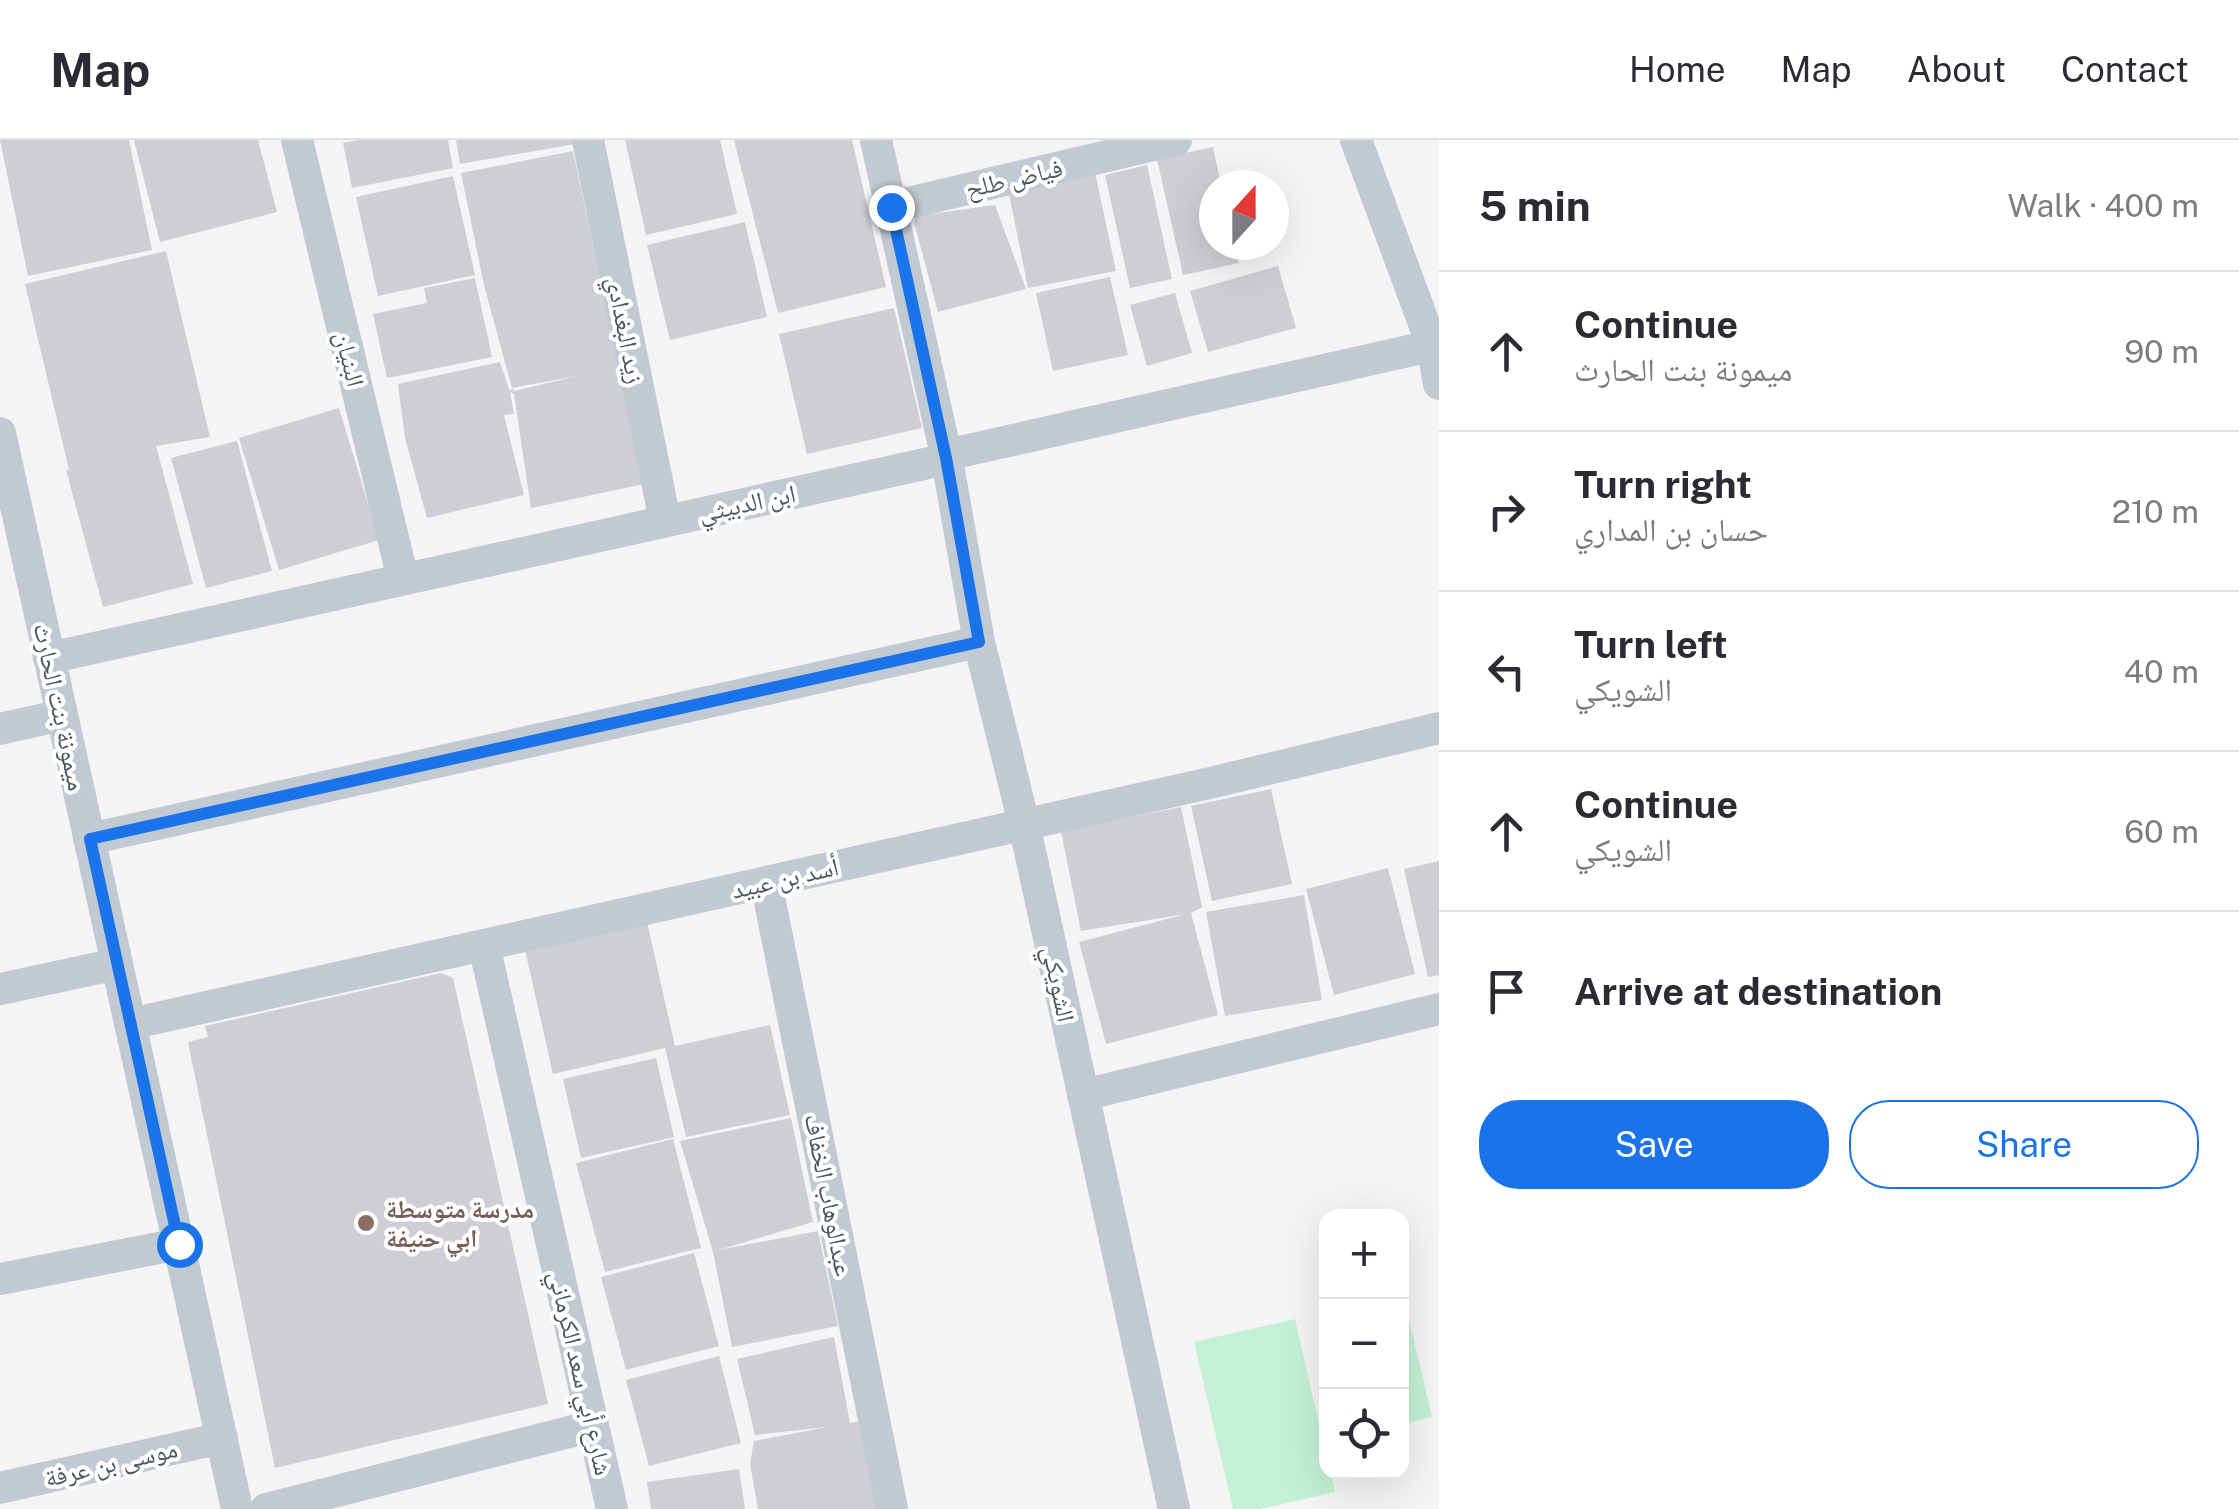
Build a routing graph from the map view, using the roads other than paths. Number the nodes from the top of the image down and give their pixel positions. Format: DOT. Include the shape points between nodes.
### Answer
graph roads {
  1 [pos="297,140"];
  2 [pos="588,140"];
  3 [pos="876,140"];
  4 [pos="1176,140"];
  5 [pos="1356,140"];
  6 [pos="1134,145"];
  7 [pos="891,207"];
  8 [pos="1436,344"];
  9 [pos="1439,384"];
  10 [pos="0,432"];
  11 [pos="946,457"];
  12 [pos="665,521"];
  13 [pos="403,579"];
  14 [pos="979,642"];
  15 [pos="49,658"];
  16 [pos="62,715"];
  17 [pos="1439,728"];
  18 [pos="0,729"];
  19 [pos="1024,824"];
  20 [pos="90,839"];
  21 [pos="766,882"];
  22 [pos="484,944"];
  23 [pos="117,964"];
  24 [pos="0,989"];
  25 [pos="1439,1009"];
  26 [pos="130,1024"];
  27 [pos="1084,1095"];
  28 [pos="179,1244"];
  29 [pos="0,1279"];
  30 [pos="593,1426"];
  31 [pos="222,1438"];
  32 [pos="0,1488"];
  33 [pos="237,1509"];
  34 [pos="266,1509"];
  35 [pos="612,1509"];
  36 [pos="892,1509"];
  37 [pos="1174,1509"];
  1 -- 13 [label="street, البنيان"];
  2 -- 12 [label="street, زيد البغدادي"];
  3 -- 7 [label="street, الشويكي"];
  4 -- 6 [label="street, فياض طلح"];
  5 -- 8 [label="street"];
  6 -- 7 [label="street, فياض طلح"];
  7 -- 11 [label="street, الشويكي"];
  8 -- 9 [label="street"];
  8 -- 11 [label="street, ابن الدبيثي"];
  10 -- 15 [label="street, ميمونة بنت الحارث"];
  11 -- 12 [label="street, ابن الدبيثي"];
  11 -- 14 [label="street, الشويكي"];
  12 -- 13 [label="street, ابن الدبيثي"];
  13 -- 15 [label="street, ابن الدبيثي"];
  14 -- 19 [label="street, الشويكي"];
  14 -- 20 [label="street"];
  15 -- 16 [label="street, ميمونة بنت الحارث"];
  16 -- 18 [label="street"];
  16 -- 20 [label="street, ميمونة بنت الحارث"];
  17 -- 19 [label="street, أسد بن عبيد"];
  19 -- 21 [label="street, أسد بن عبيد"];
  19 -- 27 [label="street, الشويكي"];
  20 -- 23 [label="street, ميمونة بنت الحارث"];
  21 -- 22 [label="street, أسد بن عبيد"];
  21 -- 36 [label="street, عبدالوهاب الخفاف"];
  22 -- 26 [label="street, أسد بن عبيد"];
  22 -- 30 [label="street, شارع أبي سعد الكرماني"];
  23 -- 24 [label="street"];
  23 -- 26 [label="street, ميمونة بنت الحارث"];
  25 -- 27 [label="street"];
  26 -- 28 [label="street, ميمونة بنت الحارث"];
  27 -- 37 [label="street, الشويكي"];
  28 -- 29 [label="street"];
  28 -- 31 [label="street, ميمونة بنت الحارث"];
  30 -- 34 [label="street"];
  30 -- 35 [label="street, شارع أبي سعد الكرماني"];
  31 -- 32 [label="street, موسى بن عرفة"];
  31 -- 33 [label="street, ميمونة بنت الحارث"];
}
